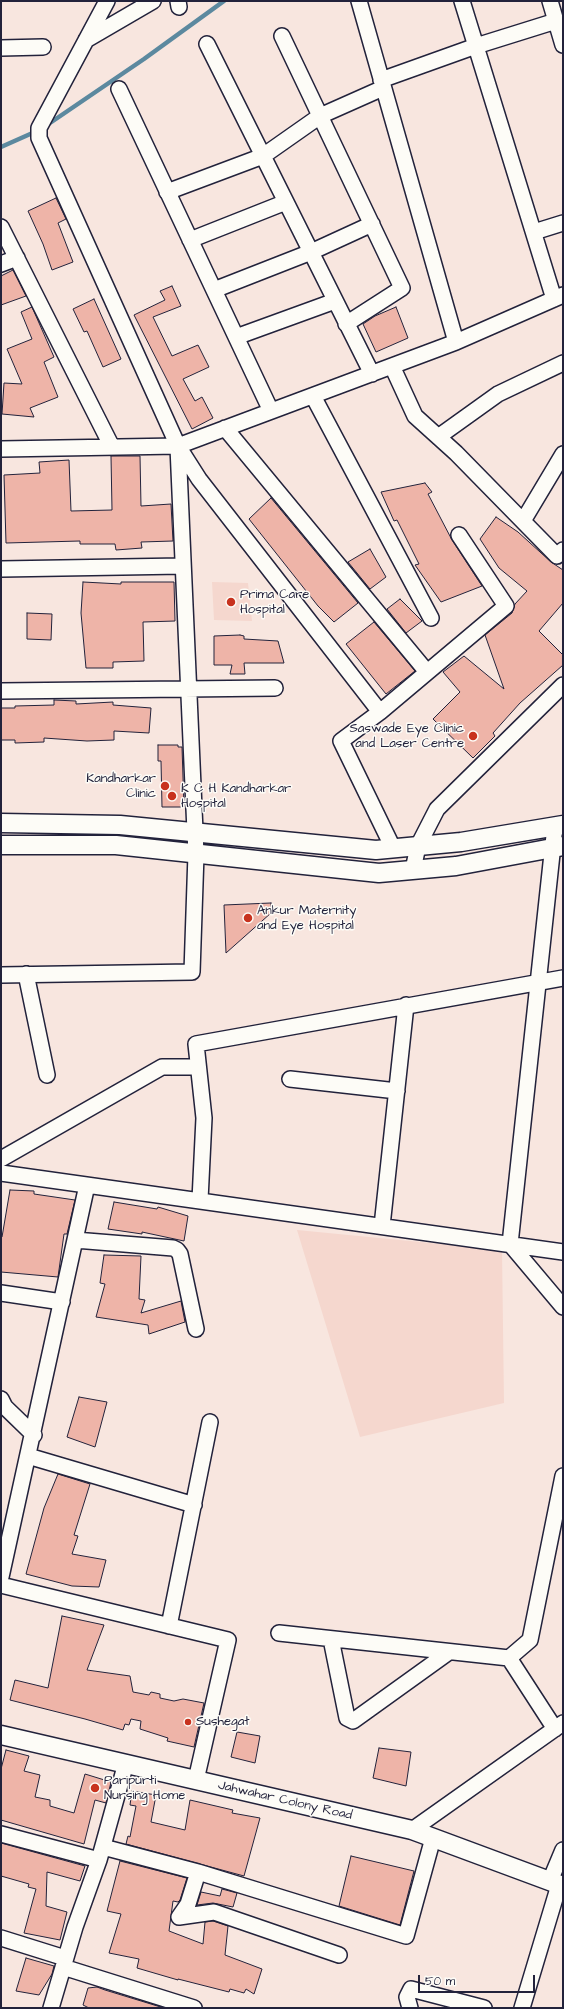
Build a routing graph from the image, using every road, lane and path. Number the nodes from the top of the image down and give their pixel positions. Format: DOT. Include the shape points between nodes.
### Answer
graph roads {
  1 [pos="107,1"];
  2 [pos="154,1"];
  3 [pos="359,1"];
  4 [pos="462,1"];
  5 [pos="550,1"];
  6 [pos="556,21"];
  7 [pos="282,36"];
  8 [pos="85,41"];
  9 [pos="207,44"];
  10 [pos="563,45"];
  11 [pos="476,46"];
  12 [pos="43,47"];
  13 [pos="1,48"];
  14 [pos="382,84"];
  15 [pos="119,89"];
  16 [pos="320,116"];
  17 [pos="263,156"];
  18 [pos="167,192"];
  19 [pos="286,202"];
  20 [pos="563,223"];
  21 [pos="372,224"];
  22 [pos="1,227"];
  23 [pos="534,232"];
  24 [pos="190,240"];
  25 [pos="311,252"];
  26 [pos="17,258"];
  27 [pos="1,264"];
  28 [pos="214,290"];
  29 [pos="558,297"];
  30 [pos="335,301"];
  31 [pos="346,324"];
  32 [pos="236,337"];
  33 [pos="456,342"];
  34 [pos="563,363"];
  35 [pos="392,366"];
  36 [pos="372,374"];
  37 [pos="313,396"];
  38 [pos="271,411"];
  39 [pos="225,428"];
  40 [pos="438,437"];
  41 [pos="178,446"];
  42 [pos="112,447"];
  43 [pos="1,449"];
  44 [pos="563,454"];
  45 [pos="523,522"];
  46 [pos="459,535"];
  47 [pos="563,550"];
  48 [pos="182,566"];
  49 [pos="1,569"];
  50 [pos="431,618"];
  51 [pos="427,672"];
  52 [pos="562,687"];
  53 [pos="275,688"];
  54 [pos="188,690"];
  55 [pos="1,691"];
  56 [pos="380,712"];
  57 [pos="1,823"];
  58 [pos="559,825"];
  59 [pos="194,832"];
  60 [pos="1,845"];
  61 [pos="418,846"];
  62 [pos="558,847"];
  63 [pos="394,848"];
  64 [pos="196,854"];
  65 [pos="413,870"];
  66 [pos="26,974"];
  67 [pos="1,975"];
  68 [pos="563,978"];
  69 [pos="540,982"];
  70 [pos="406,1005"];
  71 [pos="198,1067"];
  72 [pos="47,1075"];
  73 [pos="290,1079"];
  74 [pos="397,1091"];
  75 [pos="1,1159"];
  76 [pos="1,1173"];
  77 [pos="87,1185"];
  78 [pos="200,1200"];
  79 [pos="382,1226"];
  80 [pos="75,1240"];
  81 [pos="510,1244"];
  82 [pos="563,1252"];
  83 [pos="1,1293"];
  84 [pos="62,1302"];
  85 [pos="563,1307"];
  86 [pos="196,1329"];
  87 [pos="1,1400"];
  88 [pos="210,1422"];
  89 [pos="34,1435"];
  90 [pos="28,1456"];
  91 [pos="563,1476"];
  92 [pos="194,1505"];
  93 [pos="6,1532"];
  94 [pos="1,1577"];
  95 [pos="1,1585"];
  96 [pos="169,1626"];
  97 [pos="279,1633"];
  98 [pos="331,1639"];
  99 [pos="449,1652"];
  100 [pos="509,1658"];
  101 [pos="559,1726"];
  102 [pos="1,1735"];
  103 [pos="126,1763"];
  104 [pos="196,1780"];
  105 [pos="412,1830"];
  106 [pos="1,1834"];
  107 [pos="433,1838"];
  108 [pos="563,1850"];
  109 [pos="101,1853"];
  110 [pos="198,1872"];
  111 [pos="557,1884"];
  112 [pos="1,1938"];
  113 [pos="339,1955"];
  114 [pos="64,1963"];
  115 [pos="164,2003"];
  116 [pos="51,2008"];
  117 [pos="194,2008"];
  118 [pos="410,2008"];
  119 [pos="484,2008"];
  120 [pos="522,2008"];
  1 -- 8 [label="street"];
  2 -- 8 [label="street"];
  3 -- 14 [label="street"];
  4 -- 11 [label="street"];
  5 -- 6 [label="street"];
  6 -- 10 [label="street"];
  6 -- 11 [label="street"];
  7 -- 16 [label="street"];
  8 -- 41 [label="street" via="39,133"];
  9 -- 17 [label="street"];
  11 -- 14 [label="street"];
  11 -- 23 [label="street"];
  12 -- 13 [label="street"];
  14 -- 16 [label="street"];
  14 -- 33 [label="street"];
  15 -- 18 [label="street"];
  16 -- 17 [label="street"];
  16 -- 21 [label="street"];
  17 -- 18 [label="street"];
  17 -- 19 [label="street"];
  18 -- 24 [label="street"];
  19 -- 24 [label="street"];
  19 -- 25 [label="street"];
  20 -- 23 [label="street"];
  21 -- 25 [label="street"];
  21 -- 31 [label="street" via="402,288"];
  22 -- 26 [label="street"];
  23 -- 29 [label="street"];
  24 -- 28 [label="street"];
  25 -- 28 [label="street"];
  25 -- 30 [label="street"];
  26 -- 27 [label="street"];
  26 -- 42 [label="street"];
  28 -- 32 [label="street"];
  29 -- 33 [label="street"];
  30 -- 31 [label="street"];
  30 -- 32 [label="street"];
  31 -- 36 [label="street"];
  32 -- 38 [label="street"];
  33 -- 35 [label="street"];
  34 -- 40 [label="street" via="498,394"];
  35 -- 36 [label="street"];
  35 -- 40 [label="street" via="415,416"];
  36 -- 37 [label="street"];
  37 -- 38 [label="street"];
  37 -- 50 [label="street"];
  38 -- 39 [label="street"];
  39 -- 41 [label="street"];
  39 -- 51 [label="street"];
  40 -- 45 [label="street"];
  41 -- 42 [label="street"];
  41 -- 48 [label="street"];
  41 -- 56 [label="street" via="200,479"];
  42 -- 43 [label="street"];
  44 -- 45 [label="street"];
  45 -- 47 [label="street" via="557,556"];
  46 -- 51 [label="street" via="506,606"];
  48 -- 49 [label="street"];
  48 -- 54 [label="street"];
  51 -- 56 [label="street"];
  52 -- 61 [label="street" via="437,809"];
  53 -- 54 [label="street"];
  54 -- 55 [label="street"];
  54 -- 59 [label="street"];
  56 -- 63 [label="street" via="341,741"];
  57 -- 59 [label="street" via="120,825"];
  58 -- 61 [label="street" via="461,842"];
  58 -- 62 [label="street"];
  59 -- 63 [label="street" via="376,850"];
  59 -- 64 [label="street"];
  60 -- 64 [label="street" via="116,845"];
  61 -- 63 [label="street"];
  61 -- 65 [label="street"];
  62 -- 65 [label="street" via="456,866"];
  62 -- 69 [label="street"];
  64 -- 65 [label="street" via="379,873"];
  64 -- 66 [label="street" via="192,972"];
  66 -- 67 [label="street"];
  66 -- 72 [label="street"];
  68 -- 69 [label="street"];
  69 -- 70 [label="street"];
  69 -- 81 [label="street"];
  70 -- 71 [label="street" via="196,1044"];
  70 -- 74 [label="street"];
  71 -- 75 [label="street" via="162,1067"];
  71 -- 78 [label="street" via="204,1118"];
  73 -- 74 [label="street"];
  74 -- 79 [label="street"];
  76 -- 77 [label="street"];
  77 -- 78 [label="street"];
  77 -- 80 [label="street"];
  78 -- 79 [label="street"];
  79 -- 81 [label="street"];
  80 -- 84 [label="street"];
  80 -- 86 [label="street" via="177,1250"];
  81 -- 82 [label="street"];
  81 -- 85 [label="street"];
  83 -- 84 [label="street"];
  84 -- 89 [label="street"];
  87 -- 89 [label="street"];
  88 -- 92 [label="street"];
  89 -- 90 [label="street"];
  90 -- 92 [label="street"];
  90 -- 93 [label="street"];
  91 -- 100 [label="street" via="530,1640"];
  92 -- 96 [label="street"];
  93 -- 94 [label="street"];
  95 -- 96 [label="street"];
  96 -- 104 [label="street" via="228,1640"];
  97 -- 98 [label="street"];
  98 -- 99 [label="street"];
  98 -- 99 [label="street" via="348,1718 353,1721"];
  99 -- 100 [label="street"];
  100 -- 101 [label="street"];
  101 -- 105 [label="street"];
  102 -- 103 [label="street, Jahwahar Colony Road"];
  103 -- 104 [label="street, Jahwahar Colony Road"];
  103 -- 109 [label="street"];
  104 -- 105 [label="street, Jahwahar Colony Road"];
  105 -- 107 [label="street, Jahwahar Colony Road"];
  106 -- 109 [label="street"];
  107 -- 110 [label="street" via="406,1936"];
  107 -- 111 [label="street, Jahwahar Colony Road"];
  108 -- 111 [label="street"];
  109 -- 110 [label="street"];
  109 -- 114 [label="street"];
  110 -- 113 [label="street" via="188,1904 179,1917 214,1912"];
  111 -- 120 [label="street"];
  112 -- 114 [label="street"];
  114 -- 115 [label="street"];
  114 -- 116 [label="street"];
  115 -- 117 [label="street"];
  118 -- 119 [label="street" via="407,1997 411,1989"];
}
